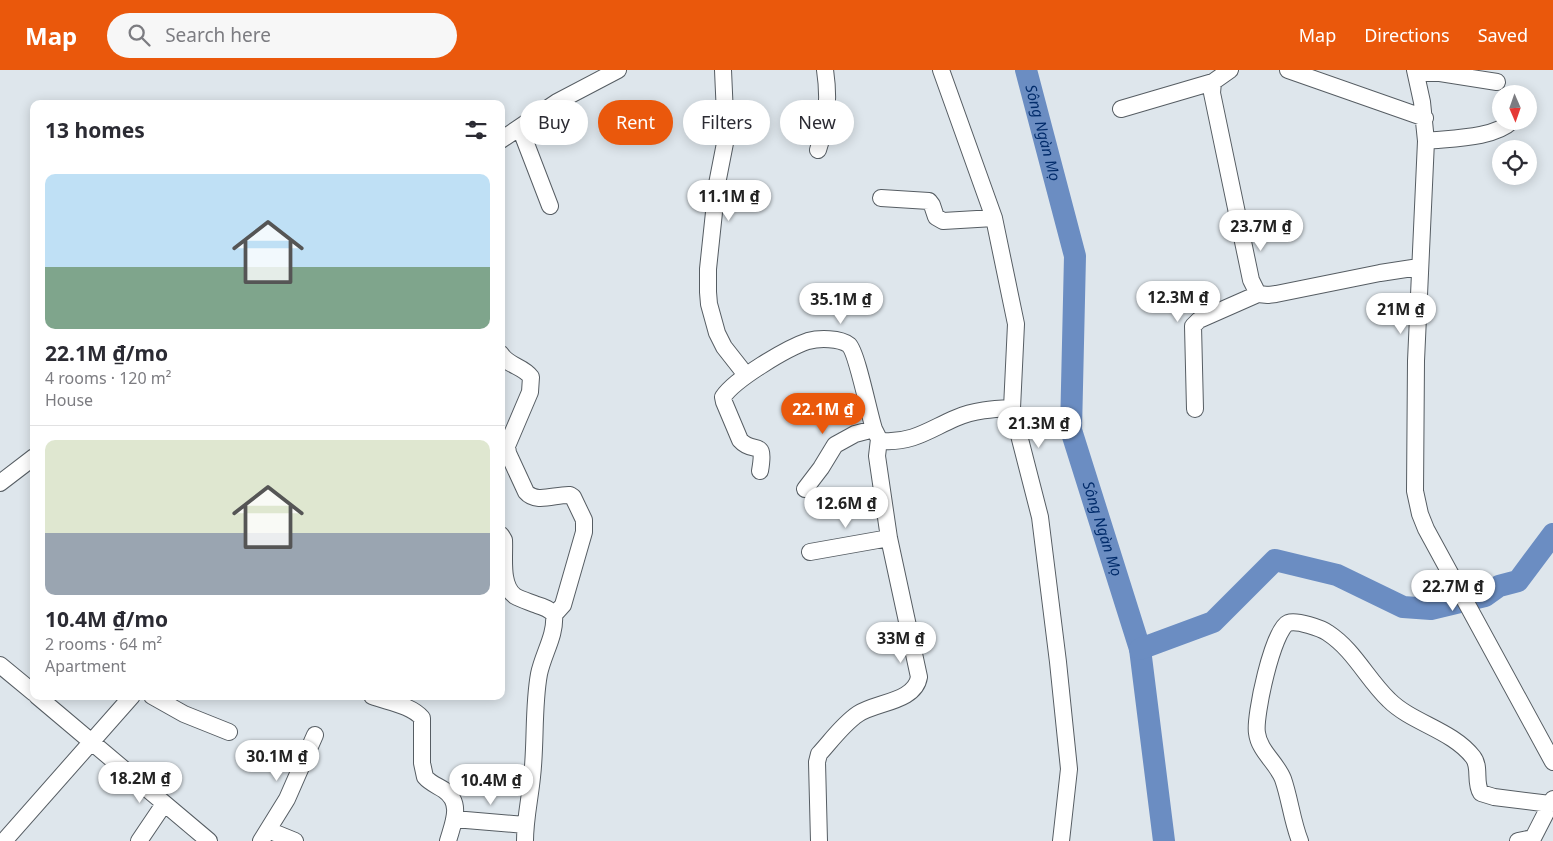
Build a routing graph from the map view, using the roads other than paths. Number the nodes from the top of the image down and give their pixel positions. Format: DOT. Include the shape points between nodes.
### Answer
graph roads {
  1 [pos="724,70"];
  2 [pos="825,70"];
  3 [pos="940,70"];
  4 [pos="1230,70"];
  5 [pos="1288,70"];
  6 [pos="614,71"];
  7 [pos="1416,71"];
  8 [pos="1214,82"];
  9 [pos="1497,82"];
  10 [pos="561,100"];
  11 [pos="1121,109"];
  12 [pos="1425,118"];
  13 [pos="520,128"];
  14 [pos="1498,130"];
  15 [pos="505,137"];
  16 [pos="1426,141"];
  17 [pos="527,145"];
  18 [pos="818,150"];
  19 [pos="881,198"];
  20 [pos="550,206"];
  21 [pos="994,218"];
  22 [pos="1419,267"];
  23 [pos="1258,294"];
  24 [pos="505,359"];
  25 [pos="746,376"];
  26 [pos="1012,408"];
  27 [pos="1195,409"];
  28 [pos="876,434"];
  29 [pos="30,460"];
  30 [pos="760,471"];
  31 [pos="0,483"];
  32 [pos="805,488"];
  33 [pos="889,538"];
  34 [pos="810,552"];
  35 [pos="505,560"];
  36 [pos="554,615"];
  37 [pos="0,665"];
  38 [pos="30,690"];
  39 [pos="42,700"];
  40 [pos="128,700"];
  41 [pos="159,700"];
  42 [pos="384,700"];
  43 [pos="229,732"];
  44 [pos="316,735"];
  45 [pos="91,742"];
  46 [pos="1553,762"];
  47 [pos="1552,801"];
  48 [pos="164,804"];
  49 [pos="454,819"];
  50 [pos="525,833"];
  51 [pos="265,835"];
  52 [pos="1528,840"];
  53 [pos="4,841"];
  54 [pos="139,841"];
  55 [pos="209,841"];
  56 [pos="295,841"];
  57 [pos="448,841"];
  58 [pos="818,841"];
  59 [pos="1061,841"];
  60 [pos="1300,841"];
  1 -- 25 [label="street" via="726,138 717,184 708,292 716,334"];
  2 -- 18 [label="street" via="825,128"];
  3 -- 21 [label="street"];
  4 -- 8 [label="street"];
  5 -- 12 [label="street"];
  6 -- 10 [label="street"];
  7 -- 9 [label="street"];
  7 -- 12 [label="street"];
  8 -- 11 [label="street"];
  8 -- 23 [label="street" via="1212,93 1251,280"];
  12 -- 16 [label="street"];
  13 -- 15 [label="street"];
  14 -- 16 [label="street"];
  16 -- 22 [label="street"];
  17 -- 20 [label="street"];
  19 -- 21 [label="street" via="929,202 940,220"];
  21 -- 26 [label="street" via="1016,324"];
  22 -- 23 [label="street" via="1276,294"];
  22 -- 46 [label="street" via="1415,491 1420,514"];
  23 -- 27 [label="street" via="1199,320 1193,326"];
  24 -- 36 [label="street" via="527,371 531,377 530,392 507,446 526,492 536,498 570,495 584,520 584,532 563,605"];
  25 -- 28 [label="street" via="762,364 808,341 842,341 851,348 856,360"];
  25 -- 30 [label="street" via="725,394 724,402 740,440 762,452"];
  26 -- 28 [label="street" via="985,409 967,414 915,438 888,441"];
  26 -- 59 [label="street" via="1040,516 1058,662 1069,769"];
  28 -- 32 [label="street" via="855,434 835,445"];
  28 -- 33 [label="street"];
  29 -- 31 [label="street"];
  33 -- 34 [label="street"];
  33 -- 58 [label="street" via="919,673 918,683 908,694 858,714 819,754"];
  35 -- 36 [label="street" via="506,579 513,594 547,608"];
  36 -- 50 [label="street" via="554,627 538,682"];
  37 -- 38 [label="street"];
  39 -- 45 [label="street"];
  40 -- 45 [label="street"];
  41 -- 43 [label="street"];
  42 -- 49 [label="street" via="408,708 422,718 423,772 428,780 453,798"];
  44 -- 51 [label="street" via="287,799"];
  45 -- 48 [label="street"];
  45 -- 53 [label="street"];
  47 -- 52 [label="street"];
  47 -- 60 [label="street" via="1494,797 1481,793 1477,764 1469,753 1389,701 1345,647 1326,632 1291,622 1284,627 1273,652 1259,699 1256,729 1259,741 1283,778"];
  48 -- 54 [label="street"];
  48 -- 55 [label="street"];
  49 -- 50 [label="street"];
  49 -- 57 [label="street"];
  51 -- 56 [label="street"];
}
